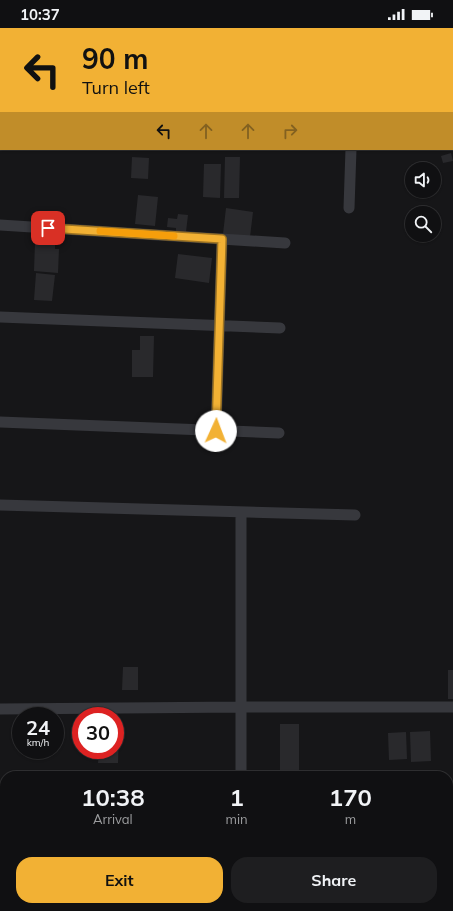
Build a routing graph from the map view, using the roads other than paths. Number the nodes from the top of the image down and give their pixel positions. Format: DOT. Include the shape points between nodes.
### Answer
graph roads {
  1 [pos="351,150"];
  2 [pos="348,208"];
  3 [pos="0,225"];
  4 [pos="222,239"];
  5 [pos="285,243"];
  6 [pos="0,317"];
  7 [pos="220,325"];
  8 [pos="280,328"];
  9 [pos="0,422"];
  10 [pos="216,431"];
  11 [pos="279,433"];
  12 [pos="0,505"];
  13 [pos="241,512"];
  14 [pos="355,515"];
  15 [pos="241,707"];
  16 [pos="453,707"];
  17 [pos="0,709"];
  18 [pos="241,771"];
  1 -- 2 [label="street"];
  3 -- 4 [label="street"];
  4 -- 5 [label="street"];
  4 -- 7 [label="street"];
  6 -- 7 [label="street"];
  7 -- 8 [label="street"];
  7 -- 10 [label="street"];
  9 -- 10 [label="street"];
  10 -- 11 [label="street"];
  12 -- 13 [label="street"];
  13 -- 14 [label="street"];
  13 -- 15 [label="street"];
  15 -- 16 [label="street"];
  15 -- 17 [label="street"];
  15 -- 18 [label="street"];
}
